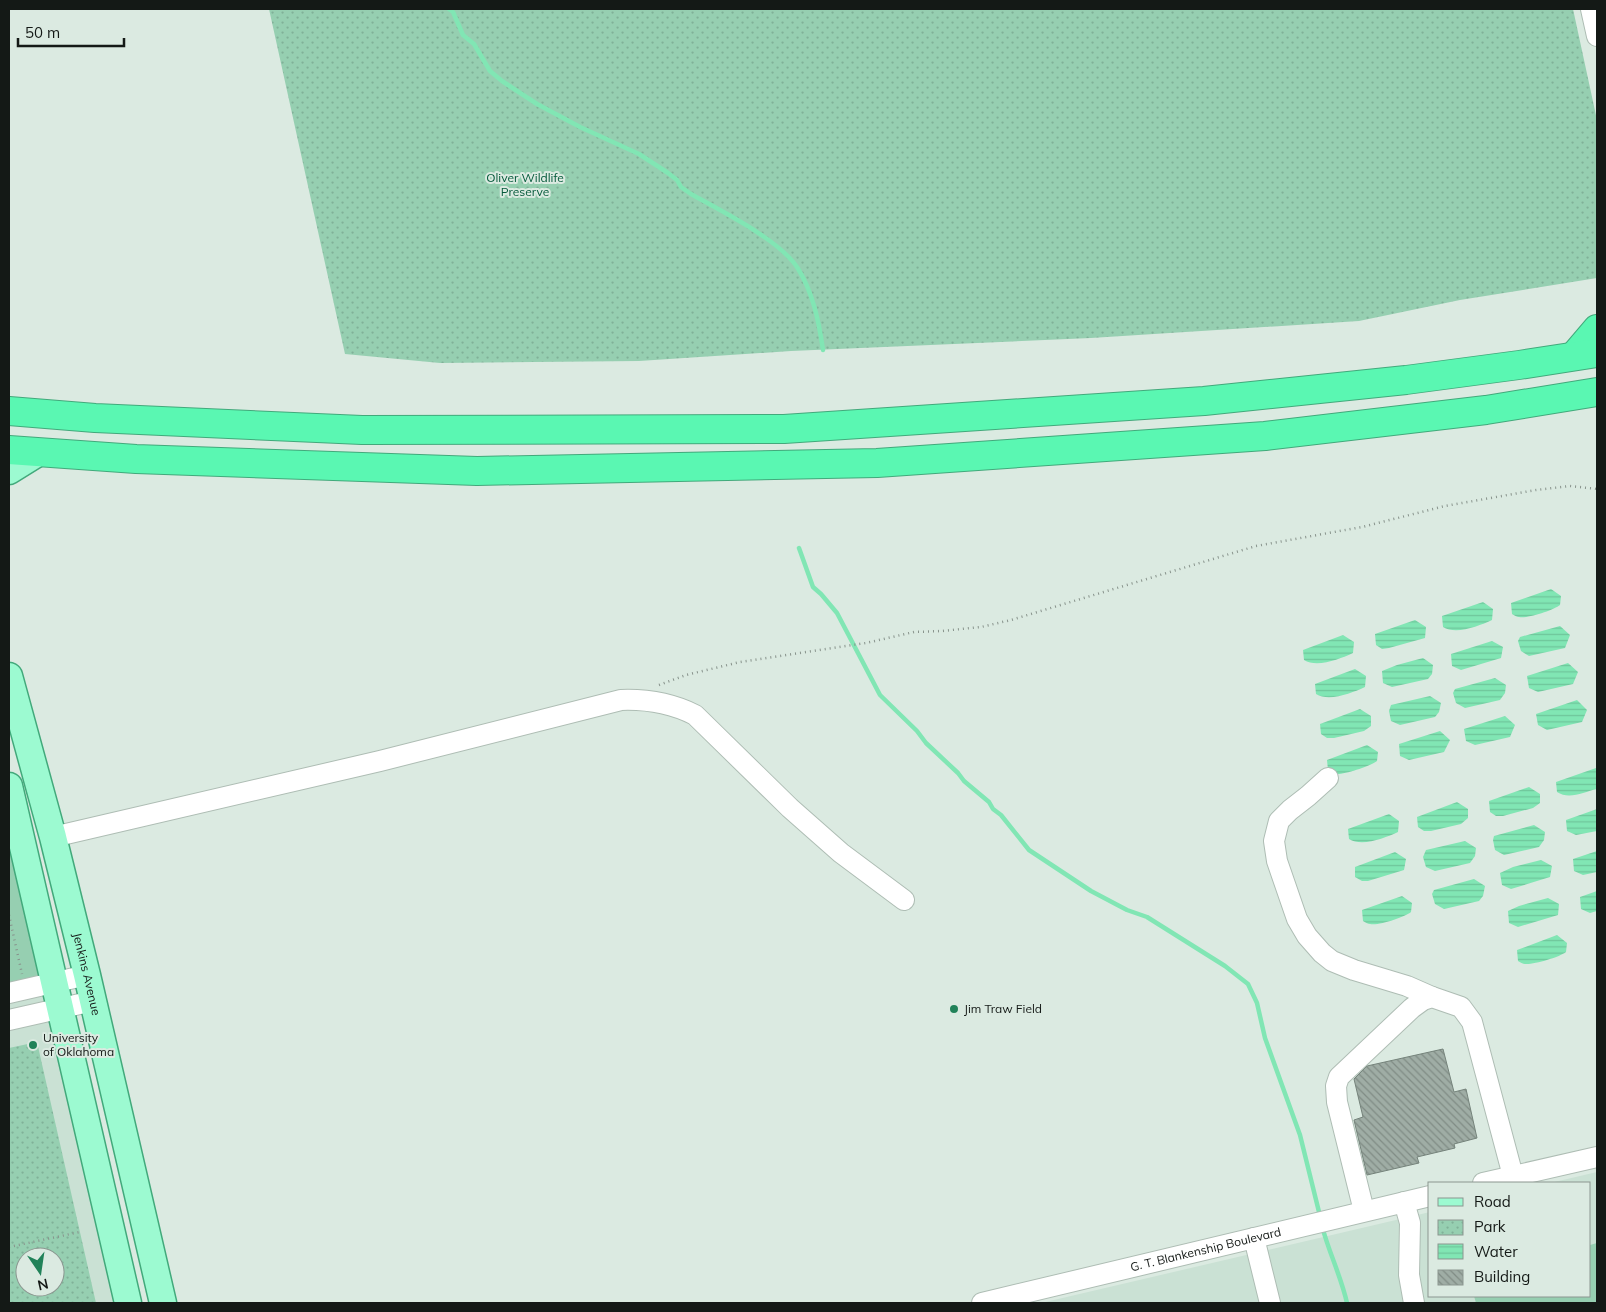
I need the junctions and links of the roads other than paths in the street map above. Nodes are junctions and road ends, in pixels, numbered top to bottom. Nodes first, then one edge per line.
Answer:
1 (1591, 9) edge
2 (1597, 36) edge
3 (1597, 330) edge
4 (1586, 354) edge
5 (1597, 392) edge
6 (9, 411) edge
7 (9, 450) edge
8 (38, 453) junction
9 (9, 471) edge
10 (9, 676) edge
11 (1328, 778) dead end
12 (9, 786) edge
13 (53, 837) junction
14 (904, 900) dead end
15 (87, 975) junction
16 (55, 982) junction
17 (17, 991) edge
18 (1432, 997) junction
19 (93, 1001) junction
20 (60, 1008) junction
21 (9, 1020) edge
22 (1597, 1157) edge
23 (1513, 1176) junction
24 (1487, 1182) edge
25 (1428, 1196) edge
26 (1404, 1202) junction
27 (1364, 1211) junction
28 (1254, 1238) junction
29 (128, 1303) edge
30 (163, 1303) edge
31 (982, 1303) edge
32 (1270, 1303) edge
33 (1414, 1303) edge

1 - 2 street
3 - 4 highway
4 - 6 highway
5 - 8 highway
7 - 8 highway
8 - 9 main road
10 - 13 main road, Jenkins Avenue
11 - 18 street
12 - 16 main road
13 - 14 street
13 - 15 main road, Jenkins Avenue
15 - 16 street
15 - 19 main road, Jenkins Avenue
16 - 17 street
16 - 20 main road
18 - 23 street
18 - 27 street
19 - 20 street
19 - 30 main road, Jenkins Avenue
20 - 21 street
20 - 29 main road
22 - 23 street
23 - 24 street
25 - 26 street, G. T. Blankenship Boulevard
26 - 27 street, G. T. Blankenship Boulevard
26 - 33 street
27 - 28 street, G. T. Blankenship Boulevard
28 - 31 street, G. T. Blankenship Boulevard
28 - 32 street

